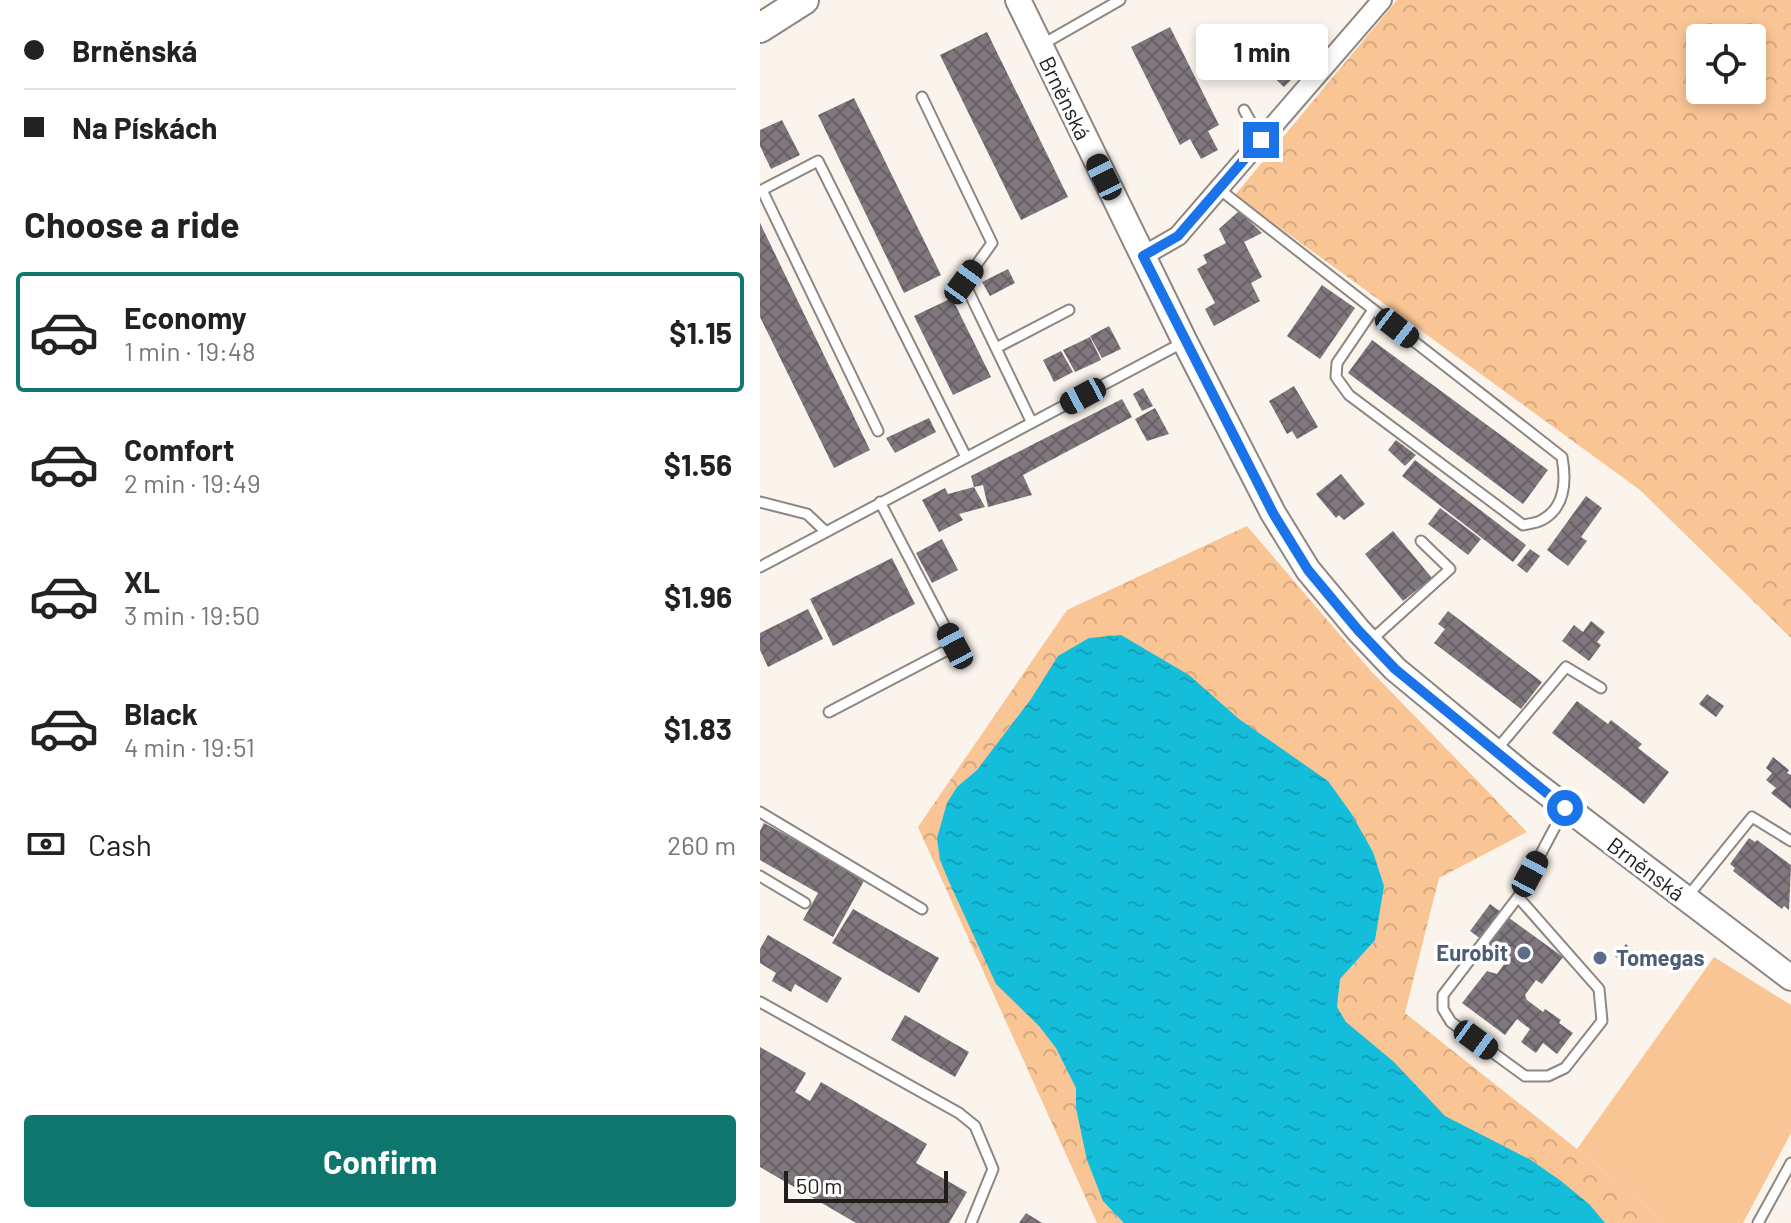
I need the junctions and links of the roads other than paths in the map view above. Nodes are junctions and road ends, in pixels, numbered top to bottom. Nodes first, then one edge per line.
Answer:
1 (804, 0) edge
2 (1018, 0) edge
3 (1120, 0) edge
4 (1382, 0) edge
5 (760, 28) edge
6 (1040, 46) junction
7 (922, 97) dead end
8 (1244, 110) dead end
9 (1261, 140) junction
10 (1219, 189) junction
11 (1143, 256) junction
12 (1069, 310) dead end
13 (1373, 310) junction
14 (1185, 342) junction
15 (996, 348) junction
16 (1032, 423) junction
17 (878, 431) dead end
18 (966, 457) junction
19 (760, 502) edge
20 (880, 502) junction
21 (826, 532) junction
22 (1421, 541) dead end
23 (760, 567) edge
24 (1369, 642) junction
25 (1601, 688) dead end
26 (829, 712) dead end
27 (1495, 752) junction
28 (1565, 808) junction
29 (760, 812) edge
30 (1791, 841) edge
31 (760, 876) edge
32 (1518, 897) junction
33 (1686, 899) junction
34 (805, 903) dead end
35 (922, 909) dead end
36 (1791, 978) edge
37 (760, 1002) edge
38 (1791, 1163) edge
39 (971, 1223) edge
40 (1758, 1223) edge

1 - 5 main road
2 - 6 main road, Brněnská
3 - 6 lane
4 - 9 street
6 - 11 main road, Brněnská
7 - 15 lane
8 - 9 lane
9 - 10 street
10 - 11 street
10 - 13 lane
11 - 14 main road, Brněnská
12 - 15 lane
13 - 13 lane
14 - 16 lane
14 - 24 main road, Brněnská
15 - 16 lane
16 - 18 lane
17 - 18 lane
18 - 20 lane
19 - 21 lane
20 - 21 lane
20 - 26 lane
21 - 23 lane
22 - 24 lane
24 - 27 main road, Brněnská
25 - 27 lane
27 - 28 main road, Brněnská
28 - 32 lane
28 - 33 main road, Brněnská
29 - 35 lane
30 - 33 lane
31 - 34 lane
32 - 32 lane
33 - 36 main road, Brněnská
37 - 39 lane
38 - 40 lane

